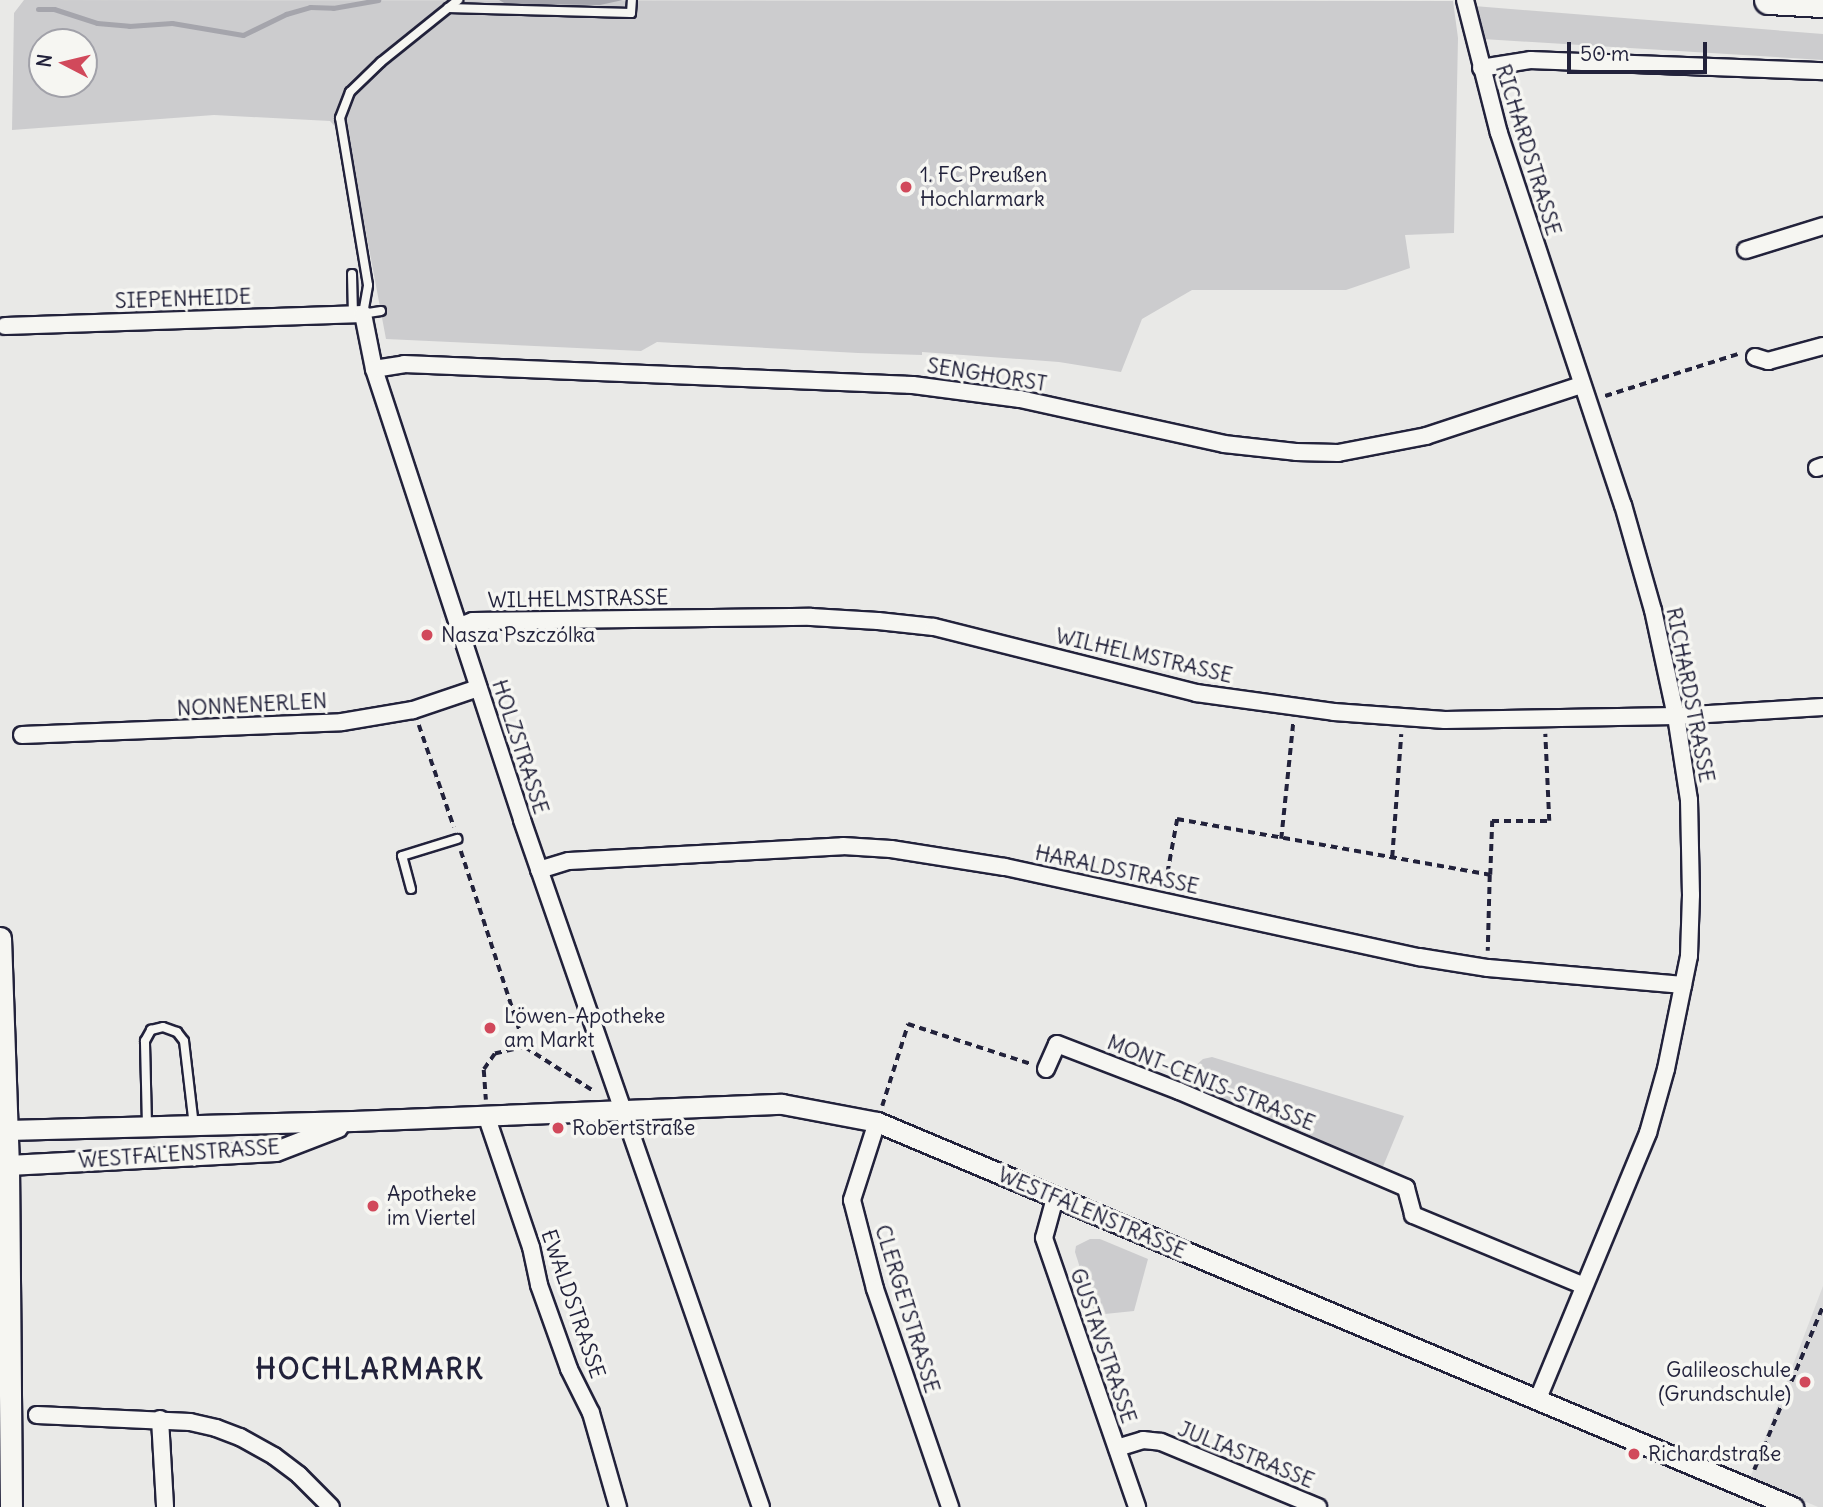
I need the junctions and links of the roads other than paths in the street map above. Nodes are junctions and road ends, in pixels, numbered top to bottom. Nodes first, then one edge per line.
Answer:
1 (458, 0) edge
2 (632, 0) edge
3 (1465, 0) edge
4 (1769, 0) edge
5 (1823, 3) edge
6 (448, 8) junction
7 (1481, 68) junction
8 (1823, 71) edge
9 (1823, 226) edge
10 (1746, 250) dead end
11 (352, 274) dead end
12 (381, 311) dead end
13 (358, 314) junction
14 (5, 326) dead end
15 (1823, 346) edge
16 (1755, 357) road end
17 (374, 369) junction
18 (1581, 385) junction
19 (458, 627) junction
20 (478, 688) junction
21 (1823, 707) edge
22 (1676, 716) junction
23 (22, 735) dead end
24 (457, 839) road end
25 (539, 870) junction
26 (411, 889) dead end
27 (0, 938) edge
28 (1683, 985) junction
29 (1046, 1069) road end
30 (623, 1110) junction
31 (486, 1115) junction
32 (353, 1121) junction
33 (877, 1122) junction
34 (194, 1126) junction
35 (147, 1127) junction
36 (4, 1130) edge
37 (4, 1165) edge
38 (1055, 1198) junction
39 (1584, 1286) junction
40 (1538, 1399) junction
41 (37, 1415) dead end
42 (160, 1419) junction
43 (1117, 1448) junction
44 (10, 1507) edge
45 (165, 1507) edge
46 (331, 1507) edge
47 (618, 1507) edge
48 (761, 1507) edge
49 (950, 1507) edge
50 (1138, 1507) edge
51 (1318, 1507) edge
52 (1793, 1507) edge

1 - 6 lane
2 - 6 lane
3 - 7 street, RICHARDSTRASSE
4 - 5 highway
6 - 13 lane
7 - 8 street
7 - 18 street, RICHARDSTRASSE
9 - 10 street
11 - 13 lane
12 - 13 lane
13 - 14 street, SIEPENHEIDE
13 - 17 street, HOLZSTRASSE
15 - 16 street
17 - 18 street, SENGHORST
17 - 19 street, HOLZSTRASSE
18 - 22 street, RICHARDSTRASSE
19 - 20 street, HOLZSTRASSE
19 - 22 street, WILHELMSTRASSE
20 - 23 street, NONNENERLEN
20 - 25 street, HOLZSTRASSE
21 - 22 street, WILHELMSTRASSE
22 - 28 street, RICHARDSTRASSE
24 - 26 lane
25 - 28 street, HARALDSTRASSE
25 - 30 street, HOLZSTRASSE
27 - 36 main road
28 - 39 street, RICHARDSTRASSE
29 - 39 street, MONT-CENIS-STRASSE
30 - 31 street, WESTFALENSTRASSE
30 - 33 street, WESTFALENSTRASSE
30 - 48 street
31 - 32 street, WESTFALENSTRASSE
31 - 47 street, EWALDSTRASSE
32 - 34 street, WESTFALENSTRASSE
32 - 37 street, WESTFALENSTRASSE
33 - 38 street, WESTFALENSTRASSE
33 - 49 street, CLERGETSTRASSE
34 - 35 street, WESTFALENSTRASSE
34 - 35 lane
35 - 36 street, WESTFALENSTRASSE
36 - 37 main road
37 - 44 main road
38 - 40 street, WESTFALENSTRASSE
38 - 43 street, GUSTAVSTRASSE
39 - 40 street, RICHARDSTRASSE
40 - 52 street, WESTFALENSTRASSE
41 - 42 street
42 - 45 street
42 - 46 street
43 - 50 street, GUSTAVSTRASSE
43 - 51 street, JULIASTRASSE

